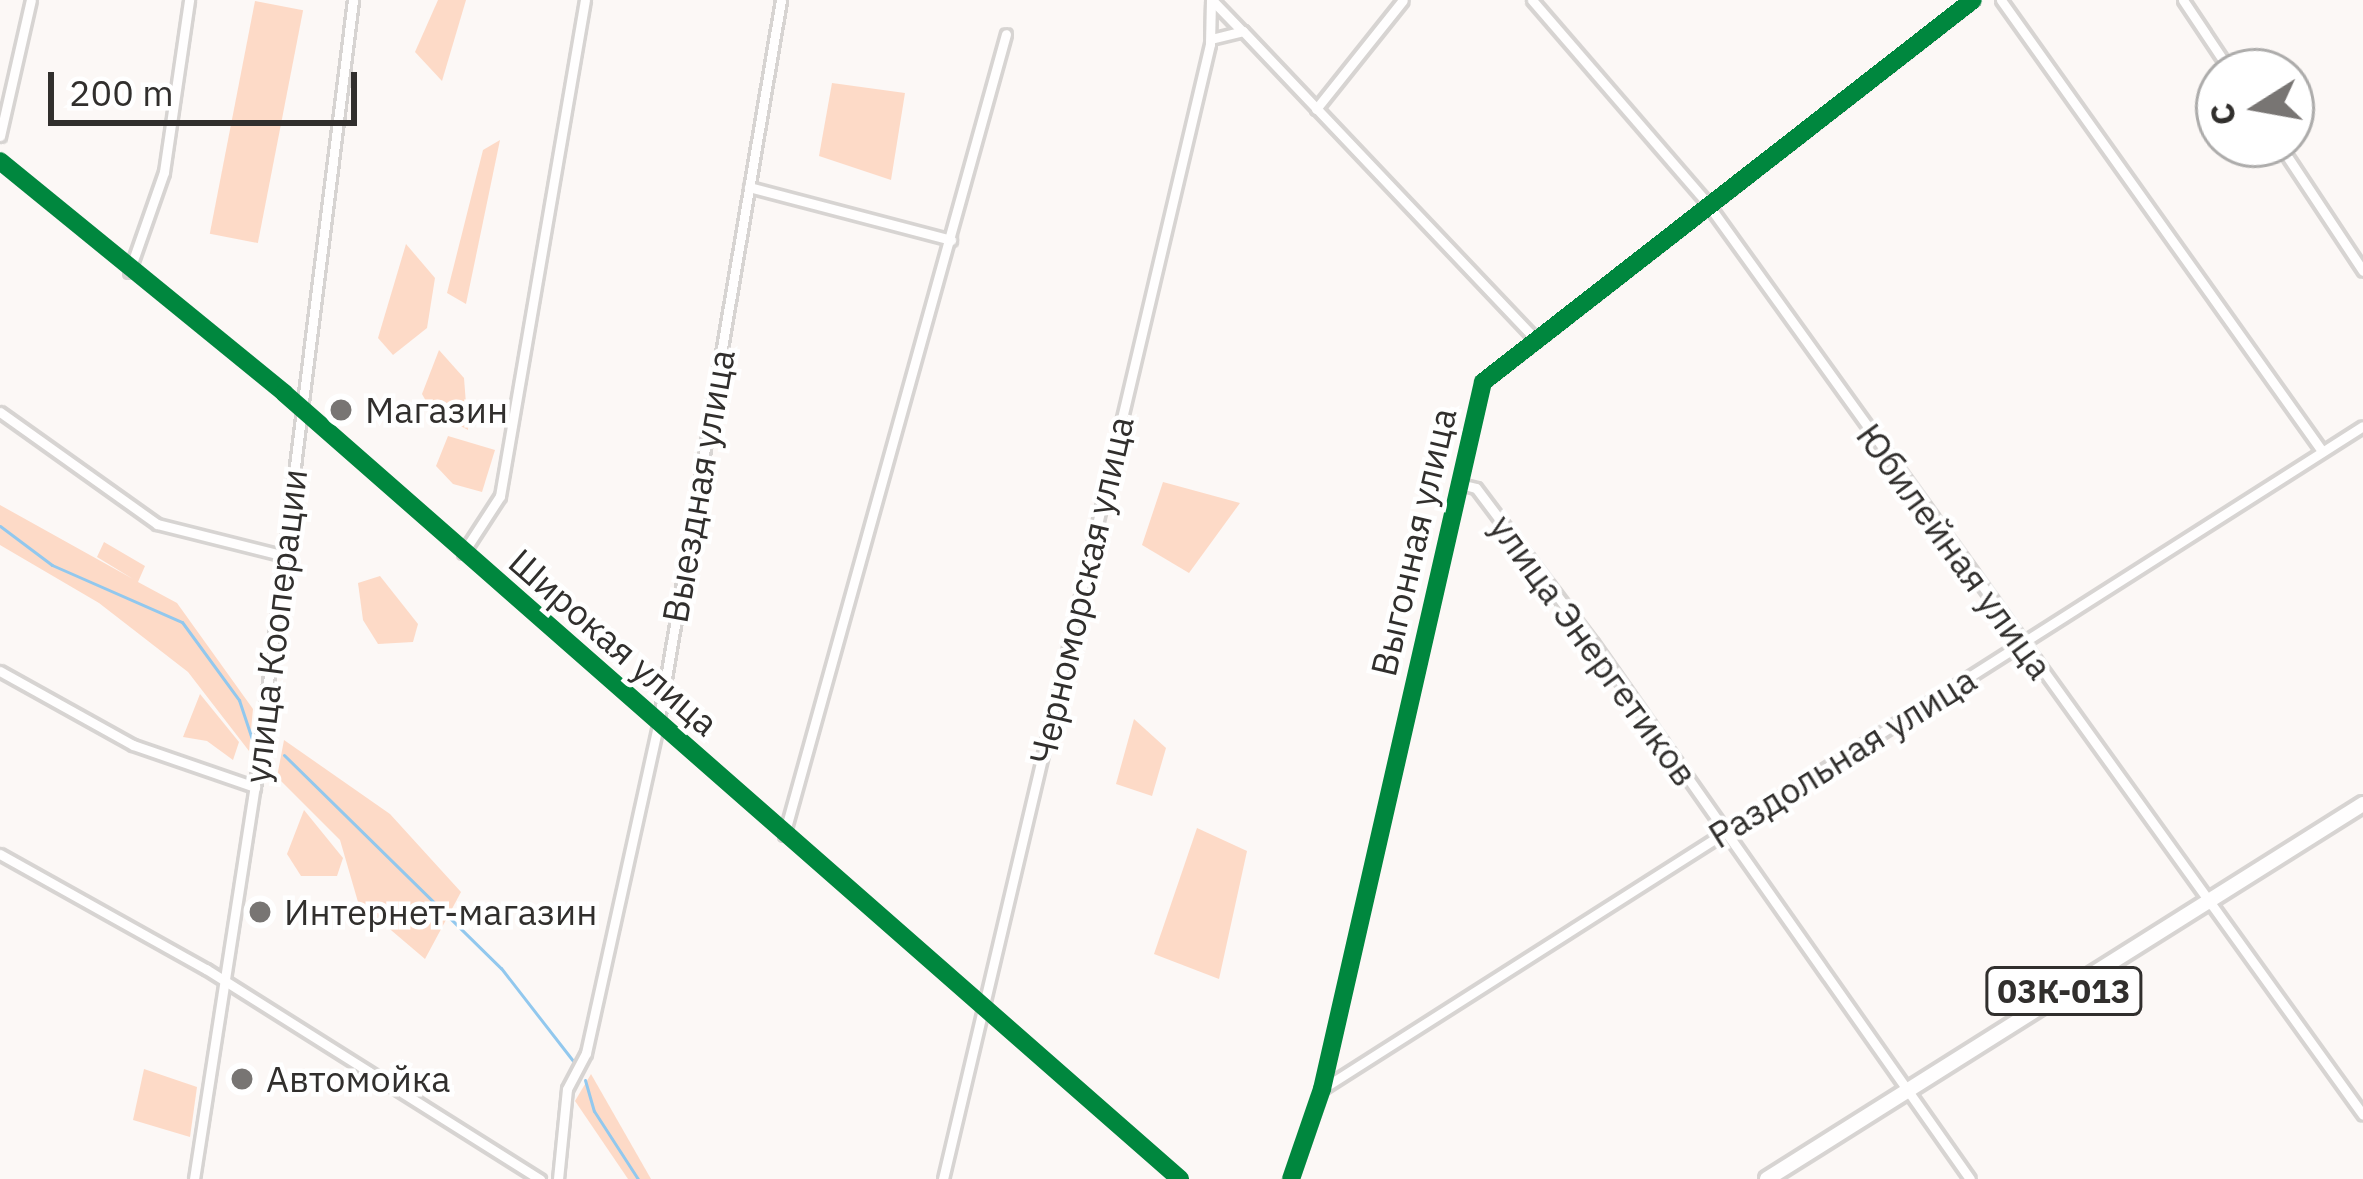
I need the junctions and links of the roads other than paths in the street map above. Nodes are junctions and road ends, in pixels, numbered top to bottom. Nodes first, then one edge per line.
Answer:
1 (31, 0) edge
2 (189, 0) edge
3 (353, 0) edge
4 (586, 0) edge
5 (781, 0) edge
6 (1212, 0) edge
7 (1403, 0) edge
8 (1532, 0) edge
9 (1972, 0) edge
10 (2001, 0) edge
11 (2183, 0) edge
12 (1243, 31) junction
13 (1006, 34) dead end
14 (1211, 40) junction
15 (2215, 48) edge
16 (1316, 109) junction
17 (0, 136) edge
18 (0, 161) edge
19 (2295, 168) edge
20 (749, 187) junction
21 (1707, 202) junction
22 (951, 240) junction
23 (2363, 271) edge
24 (129, 272) junction
25 (1532, 336) junction
26 (303, 410) junction
27 (0, 412) edge
28 (2363, 426) edge
29 (2322, 451) junction
30 (1460, 484) junction
31 (463, 553) junction
32 (284, 556) junction
33 (2022, 647) junction
34 (0, 671) edge
35 (658, 725) junction
36 (255, 787) junction
37 (2363, 804) edge
38 (1723, 830) junction
39 (784, 836) junction
40 (0, 854) edge
41 (2210, 897) junction
42 (224, 984) junction
43 (982, 1006) junction
44 (1322, 1089) junction
45 (1907, 1089) junction
46 (2363, 1115) edge
47 (194, 1179) edge
48 (540, 1179) edge
49 (557, 1179) edge
50 (943, 1179) edge
51 (1180, 1179) edge
52 (1291, 1179) edge
53 (1767, 1179) edge
54 (1970, 1179) edge

1 - 17 street
2 - 24 street
3 - 26 street, улица Кооперации
4 - 31 street
5 - 20 street, Выездная улица
6 - 12 street
6 - 14 street, Черноморская улица
7 - 16 street
8 - 21 street, Юбилейная улица
9 - 21 street, Выгонная улица
10 - 29 street
11 - 15 street
12 - 14 street
12 - 16 street
13 - 22 street
14 - 43 street, Черноморская улица
16 - 25 street
18 - 24 street, Широкая улица
19 - 23 street
20 - 22 street
20 - 35 street, Выездная улица
21 - 25 street, Выгонная улица
21 - 33 street, Юбилейная улица
22 - 39 street
24 - 26 street, Широкая улица
25 - 30 street, Выгонная улица
26 - 31 street, Широкая улица
26 - 32 street, улица Кооперации
27 - 32 street
28 - 29 street, Раздольная улица
29 - 33 street, Раздольная улица
30 - 38 street, улица Энергетиков
30 - 44 street, Выгонная улица
31 - 35 street, Широкая улица
32 - 36 street, улица Кооперации
33 - 38 street, Раздольная улица
33 - 41 street, Юбилейная улица
34 - 36 street
35 - 39 street, Широкая улица
35 - 49 street, Выездная улица
36 - 42 street, улица Кооперации
37 - 41 main road, 03К-013
38 - 44 street, Раздольная улица
38 - 45 street, улица Энергетиков
39 - 43 street, Широкая улица
40 - 42 street
41 - 45 main road, 03К-013
41 - 46 street, Юбилейная улица
42 - 47 street, улица Кооперации
42 - 48 street
43 - 50 street, Черноморская улица
43 - 51 street, Широкая улица
44 - 52 street, Выгонная улица
45 - 53 main road, 03К-013
45 - 54 street, улица Энергетиков

